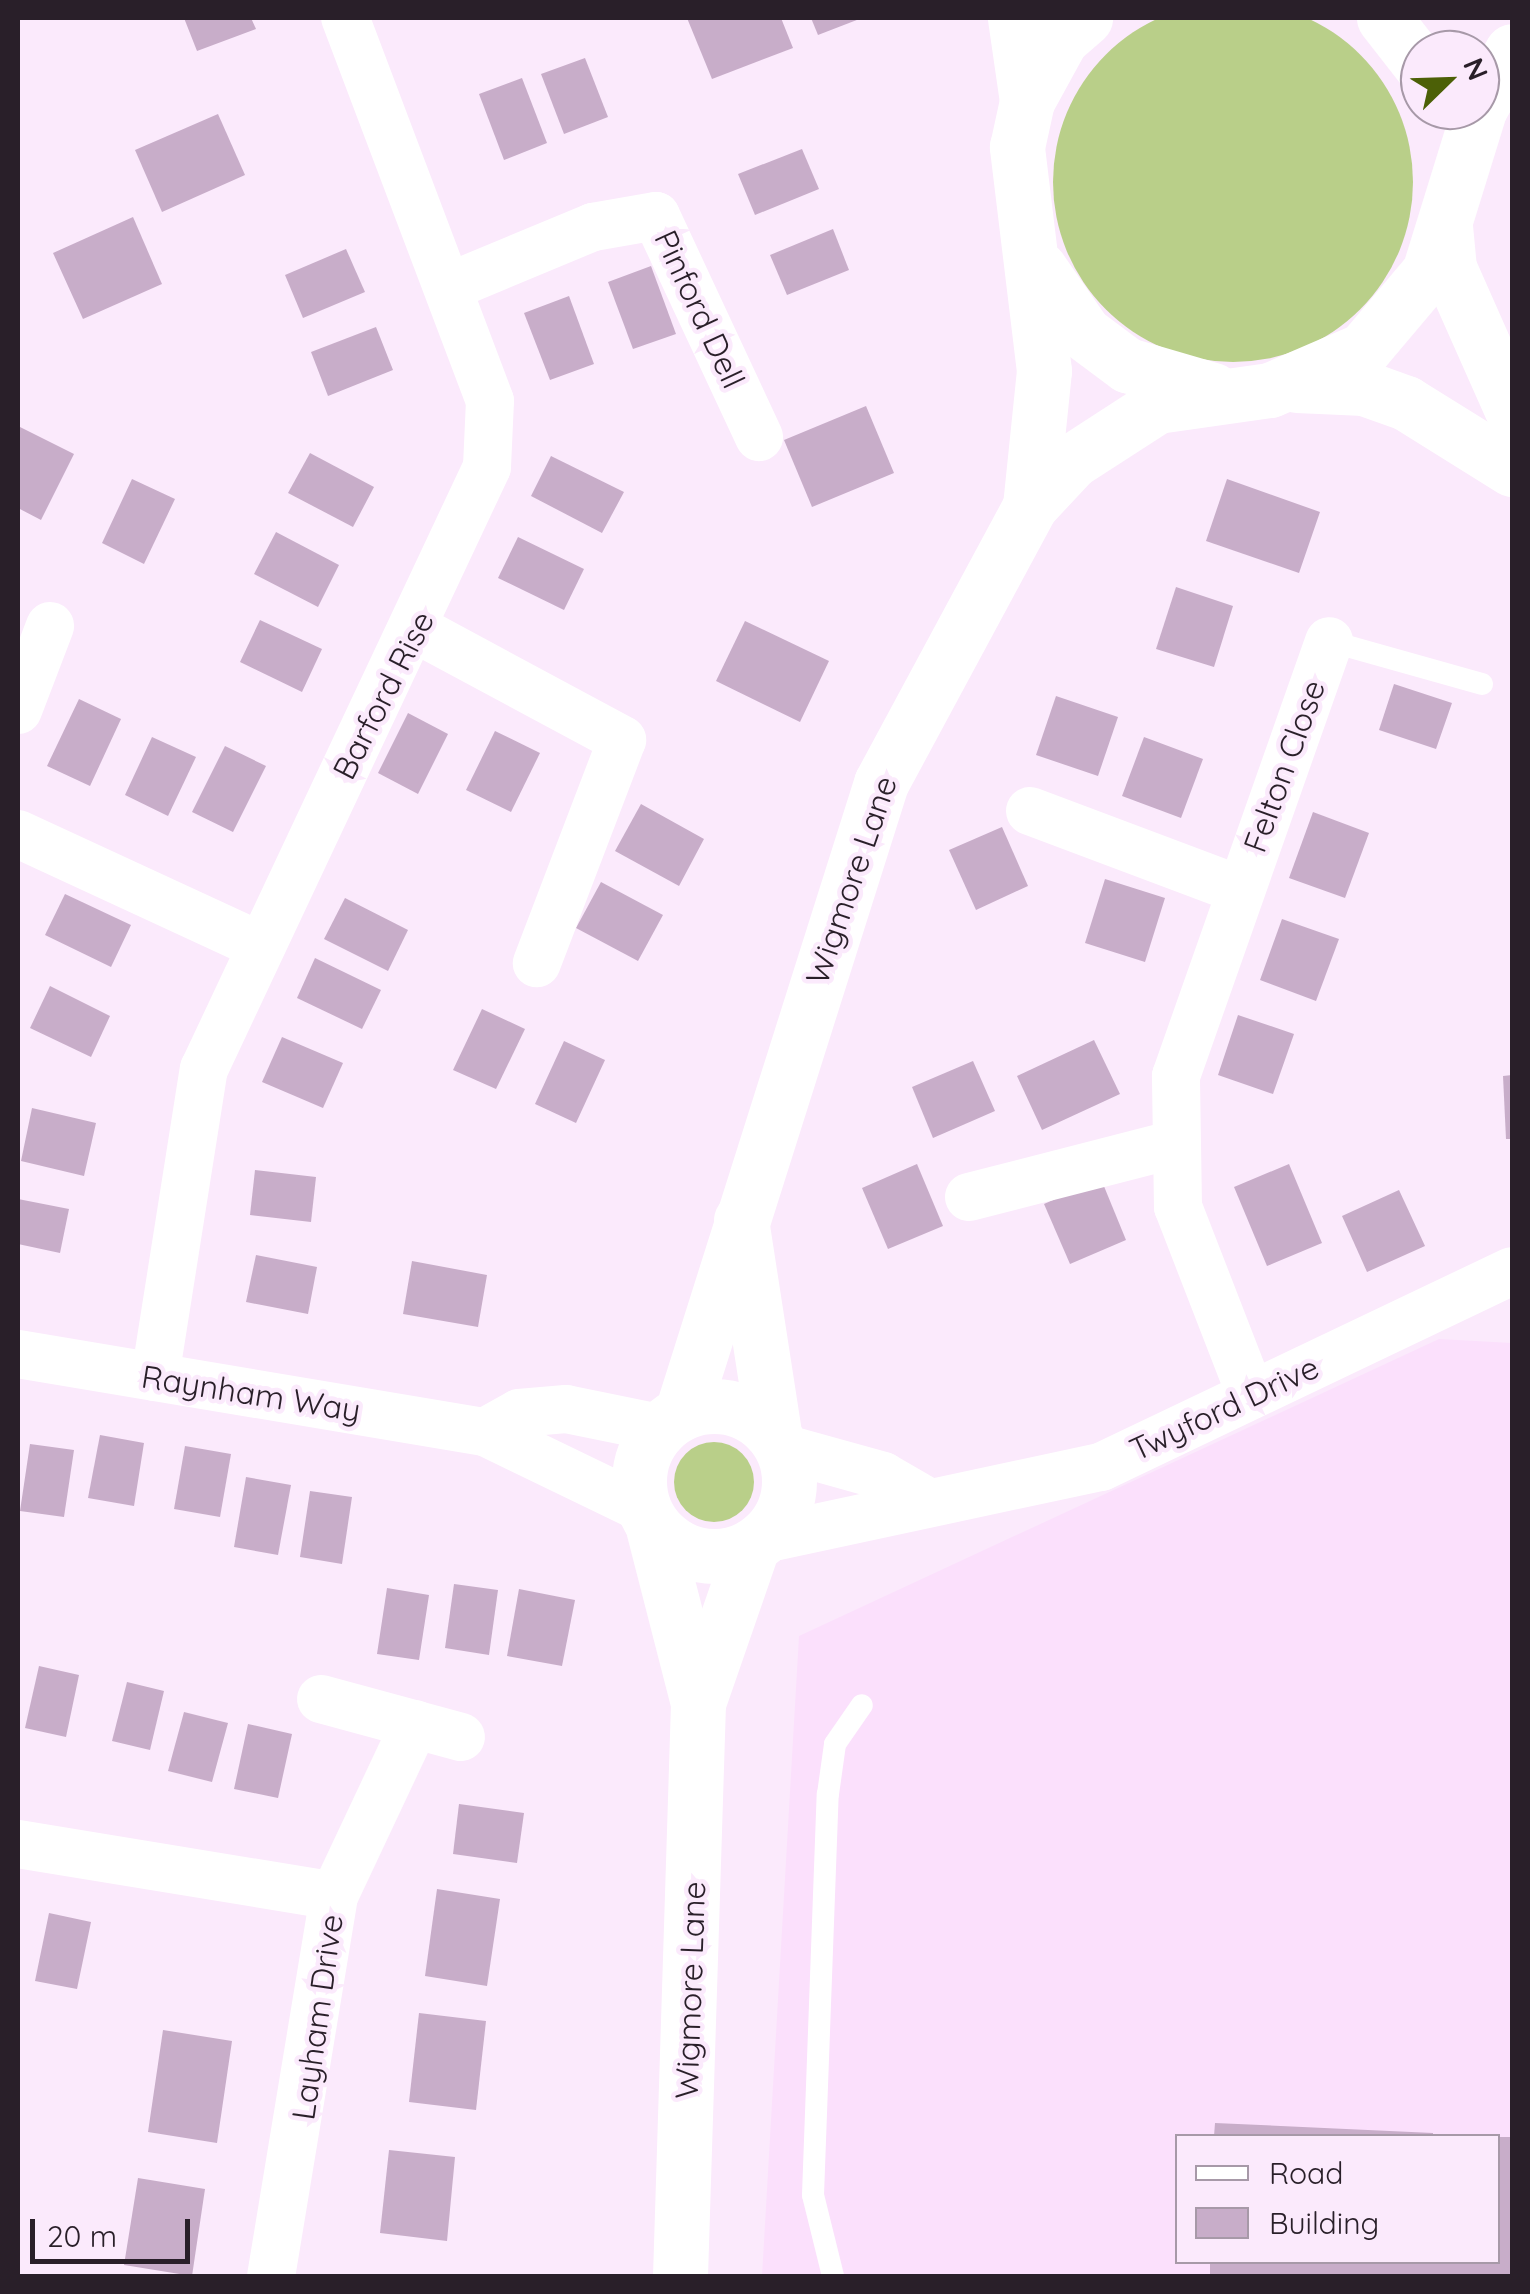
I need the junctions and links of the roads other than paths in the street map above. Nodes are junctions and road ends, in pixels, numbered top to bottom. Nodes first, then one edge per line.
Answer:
1 (345, 18) edge
2 (1016, 18) edge
3 (1085, 18) edge
4 (1384, 18) edge
5 (1400, 38) edge
6 (1028, 100) junction
7 (1442, 130) edge
8 (1473, 130) edge
9 (1449, 205) junction
10 (1026, 242) junction
11 (452, 286) junction
12 (1250, 391) junction
13 (1512, 410) edge
14 (758, 437) dead end
15 (1512, 469) edge
16 (1030, 506) junction
17 (50, 626) dead end
18 (418, 630) junction
19 (1329, 641) joint
20 (1482, 684) dead end
21 (18, 710) edge
22 (1030, 810) dead end
23 (18, 834) edge
24 (1240, 890) junction
25 (256, 944) junction
26 (537, 963) dead end
27 (1172, 1145) junction
28 (969, 1197) dead end
29 (740, 1218) junction
30 (1512, 1271) edge
31 (18, 1354) edge
32 (155, 1377) junction
33 (1251, 1396) junction
34 (671, 1420) junction
35 (485, 1432) junction
36 (778, 1440) junction
37 (921, 1498) junction
38 (648, 1516) junction
39 (758, 1543) junction
40 (321, 1698) dead end
41 (698, 1703) junction
42 (862, 1706) dead end
43 (414, 1724) junction
44 (461, 1738) dead end
45 (18, 1844) edge
46 (334, 1896) junction
47 (271, 2276) edge
48 (680, 2276) edge
49 (833, 2276) edge

1 - 11 street, Barford Rise
2 - 6 street
3 - 6 street, Wigmore Lane
4 - 5 street
6 - 10 street, Wigmore Lane
7 - 9 street, Wigmore Lane
8 - 9 street, Wigmore Lane
9 - 12 street, Wigmore Lane
9 - 13 street
10 - 12 street, Wigmore Lane
10 - 16 street, Wigmore Lane
11 - 14 street, Pinford Dell
11 - 18 street, Barford Rise
12 - 15 street
12 - 16 street, Wigmore Lane
16 - 29 street, Wigmore Lane
17 - 21 street
18 - 25 street, Barford Rise
18 - 26 street
19 - 20 lane
19 - 24 street, Felton Close
22 - 24 street, Felton Close
23 - 25 street
24 - 27 street, Felton Close
25 - 32 street, Barford Rise
27 - 28 street
27 - 33 street, Felton Close
29 - 34 street, Wigmore Lane
29 - 36 street, Wigmore Lane
30 - 33 street, Twyford Drive
31 - 32 street, Raynham Way
32 - 35 street, Raynham Way
33 - 37 street, Twyford Drive
34 - 35 street
34 - 36 street
34 - 38 street, Wigmore Lane
35 - 38 street, Raynham Way
36 - 37 street
36 - 39 street, Wigmore Lane
37 - 39 street, Twyford Drive
38 - 39 street
38 - 41 street, Wigmore Lane
39 - 41 street, Wigmore Lane
40 - 43 street
41 - 48 street, Wigmore Lane
42 - 49 lane
43 - 44 street
43 - 46 street
45 - 46 street, Layham Drive
46 - 47 street, Layham Drive

